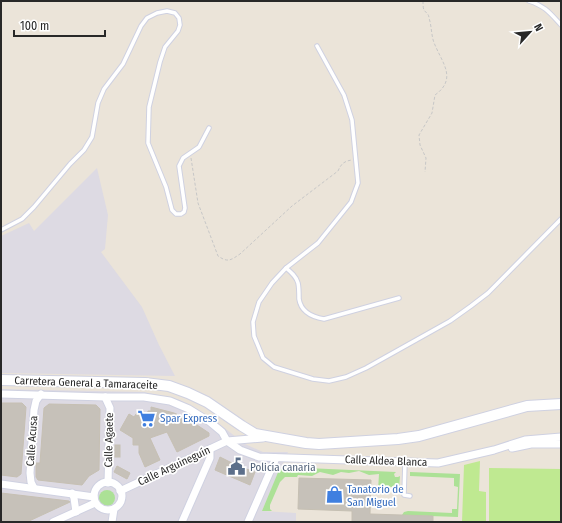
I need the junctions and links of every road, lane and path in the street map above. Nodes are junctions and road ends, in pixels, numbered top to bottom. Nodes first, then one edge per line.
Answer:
1 (423, 1) edge
2 (529, 1) edge
3 (561, 26) edge
4 (317, 46) dead end
5 (209, 128) dead end
6 (188, 155) junction
7 (356, 160) junction
8 (426, 172) dead end
9 (561, 219) edge
10 (1, 230) edge
11 (286, 268) junction
12 (399, 298) dead end
13 (1, 380) edge
14 (1, 394) edge
15 (41, 394) junction
16 (106, 397) junction
17 (561, 404) edge
18 (270, 436) junction
19 (561, 437) edge
20 (228, 441) junction
21 (561, 444) edge
22 (210, 449) junction
23 (494, 450) junction
24 (276, 458) junction
25 (405, 462) junction
26 (108, 483) junction
27 (1, 484) edge
28 (34, 488) junction
29 (120, 491) junction
30 (72, 493) junction
31 (410, 496) dead end
32 (95, 500) junction
33 (114, 509) junction
34 (76, 512) junction
35 (53, 522) edge
36 (112, 522) edge
37 (182, 522) edge
38 (248, 522) edge

1 - 8 path
2 - 3 lane
4 - 7 lane
5 - 6 lane
6 - 7 path
6 - 10 lane
7 - 11 lane
9 - 11 lane
11 - 12 lane
13 - 18 main road, Carretera General a Tamaraceite
14 - 15 street, Calle Aldea Blanca
15 - 16 street, Calle Aldea Blanca
15 - 28 street, Calle Acusa
16 - 20 street, Calle Aldea Blanca
16 - 26 street, Calle Agaete
17 - 18 main road, Carretera General a Tamaraceite
18 - 20 street, Calle Arguineguín
19 - 23 street, Calle Aldea Blanca
20 - 22 street, Calle Arguineguín
20 - 24 street, Calle Aldea Blanca
21 - 23 street, Calle Aldea Blanca
22 - 29 street, Calle Arguineguín
22 - 37 street
23 - 25 street, Calle Aldea Blanca
24 - 25 street, Calle Aldea Blanca
24 - 38 street
25 - 31 lane
26 - 29 street
26 - 32 street
27 - 28 street
28 - 30 street
29 - 33 street
30 - 32 street
30 - 34 street
32 - 33 street
32 - 34 street
33 - 36 street
34 - 35 street

